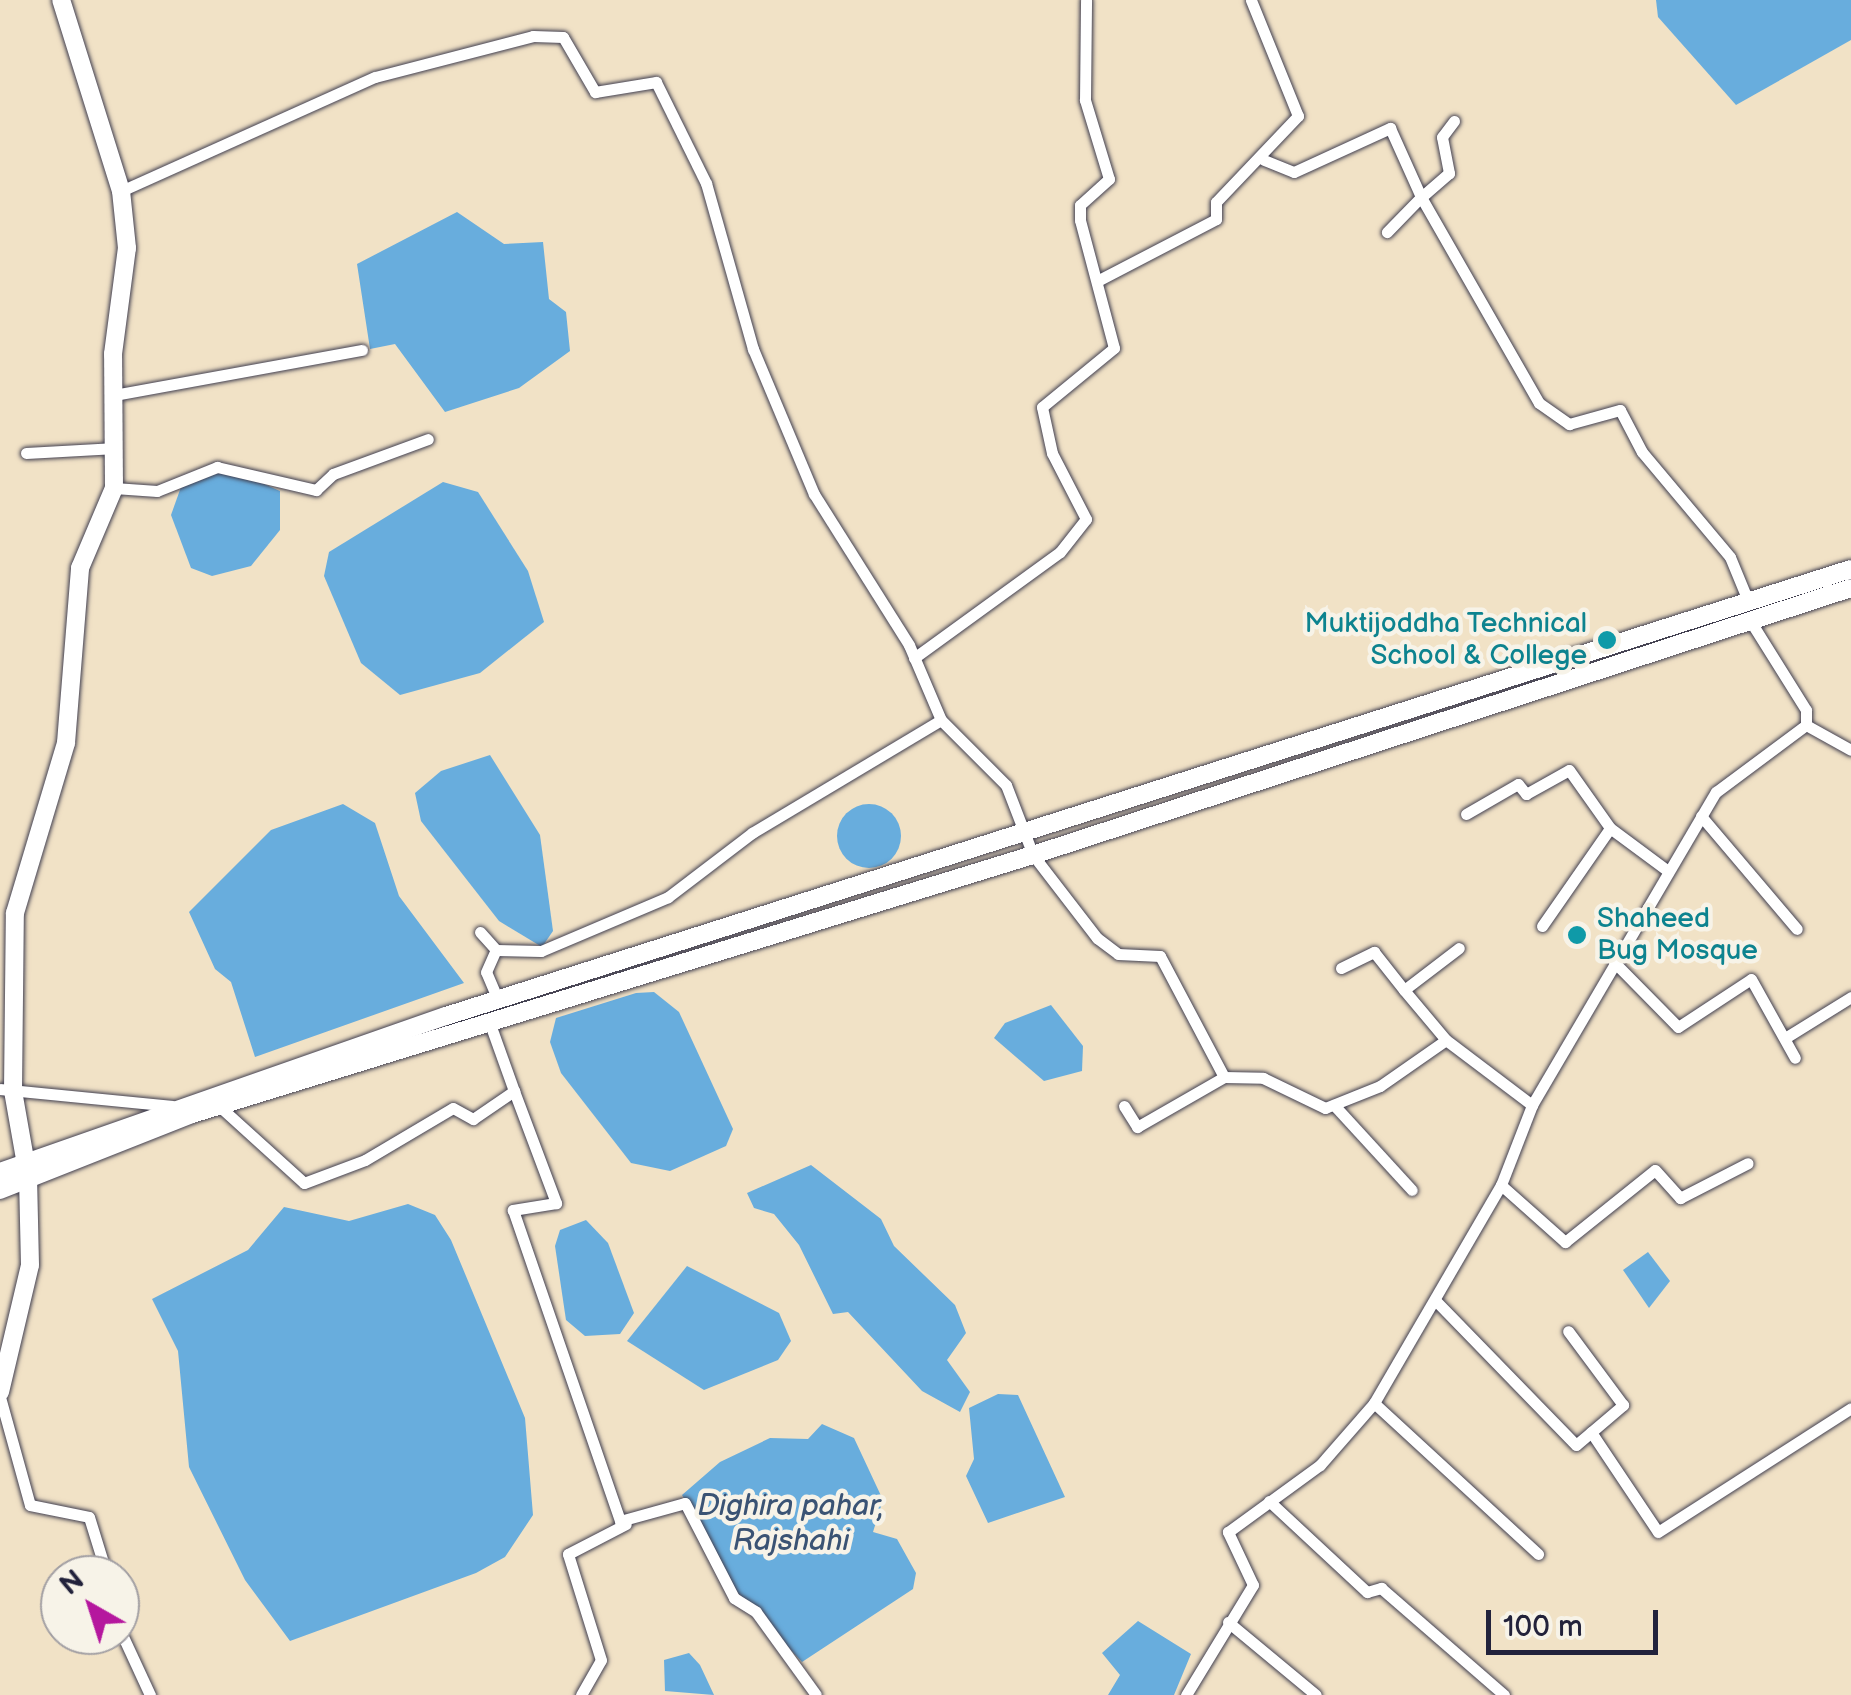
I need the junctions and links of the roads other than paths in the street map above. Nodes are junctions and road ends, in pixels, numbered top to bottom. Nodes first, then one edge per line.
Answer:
1 (61, 0) edge
2 (1086, 0) edge
3 (1251, 0) edge
4 (1454, 120) dead end
5 (1264, 160) junction
6 (121, 191) junction
7 (1422, 197) junction
8 (1388, 232) dead end
9 (1099, 280) junction
10 (362, 350) dead end
11 (114, 395) junction
12 (428, 439) dead end
13 (116, 448) junction
14 (26, 453) dead end
15 (114, 488) junction
16 (1851, 569) edge
17 (1851, 588) edge
18 (1750, 612) junction
19 (914, 658) junction
20 (941, 720) junction
21 (1806, 725) junction
22 (1851, 750) edge
23 (1466, 814) dead end
24 (1701, 816) junction
25 (1610, 828) junction
26 (1026, 837) junction
27 (1033, 855) junction
28 (1668, 870) junction
29 (1542, 926) dead end
30 (1798, 930) dead end
31 (480, 932) dead end
32 (1459, 948) dead end
33 (496, 950) junction
34 (1614, 962) junction
35 (1341, 968) dead end
36 (1404, 990) junction
37 (1851, 997) edge
38 (498, 1000) junction
39 (489, 1021) junction
40 (1785, 1038) junction
41 (1446, 1040) junction
42 (1796, 1058) dead end
43 (1224, 1076) junction
44 (6, 1090) edge
45 (514, 1091) junction
46 (214, 1100) junction
47 (1334, 1105) junction
48 (1532, 1105) junction
49 (172, 1106) junction
50 (1124, 1106) dead end
51 (1748, 1163) dead end
52 (27, 1168) junction
53 (0, 1172) edge
54 (1501, 1185) junction
55 (0, 1190) edge
56 (1412, 1190) dead end
57 (1435, 1300) junction
58 (1568, 1331) dead end
59 (0, 1395) edge
60 (1374, 1403) junction
61 (1851, 1408) edge
62 (1591, 1432) junction
63 (1269, 1501) junction
64 (626, 1524) junction
65 (1538, 1554) dead end
66 (100, 1555) edge
67 (1228, 1622) junction
68 (132, 1655) edge
69 (150, 1695) edge
70 (581, 1695) edge
71 (816, 1695) edge
72 (1186, 1695) edge
73 (1316, 1695) edge
74 (1504, 1695) edge

1 - 6 main road
2 - 9 street
3 - 5 street
4 - 7 street
5 - 7 street
5 - 9 street
6 - 11 main road
6 - 19 street
7 - 8 street
7 - 18 street
9 - 19 street
10 - 11 street
11 - 13 main road
12 - 15 street
13 - 14 street
13 - 15 main road
15 - 44 main road
16 - 18 main road
17 - 18 main road
18 - 21 street
18 - 26 main road
18 - 27 main road
19 - 20 street
20 - 26 street
20 - 33 street
21 - 22 street
21 - 24 street
23 - 25 street
24 - 28 street
24 - 30 street
25 - 28 street
25 - 29 street
26 - 27 street
26 - 38 main road
27 - 39 main road
27 - 43 street
28 - 34 street
31 - 33 street
32 - 36 street
33 - 38 street
34 - 40 street
34 - 48 street
35 - 36 street
36 - 41 street
37 - 40 street
38 - 46 main road
39 - 45 street
39 - 46 main road
40 - 42 street
41 - 47 street
41 - 48 street
43 - 47 street
43 - 50 street
44 - 49 street
44 - 52 main road
45 - 46 street
45 - 64 street
46 - 49 main road
46 - 52 main road
47 - 56 street
48 - 54 street
49 - 52 main road
51 - 54 street
52 - 53 main road
52 - 55 main road
52 - 59 main road
54 - 57 street
57 - 60 street
57 - 62 street
58 - 62 street
59 - 66 street
60 - 63 street
60 - 65 street
61 - 62 street
63 - 67 street
63 - 74 street
64 - 70 street
64 - 71 street
67 - 72 street
67 - 73 street
68 - 69 street

